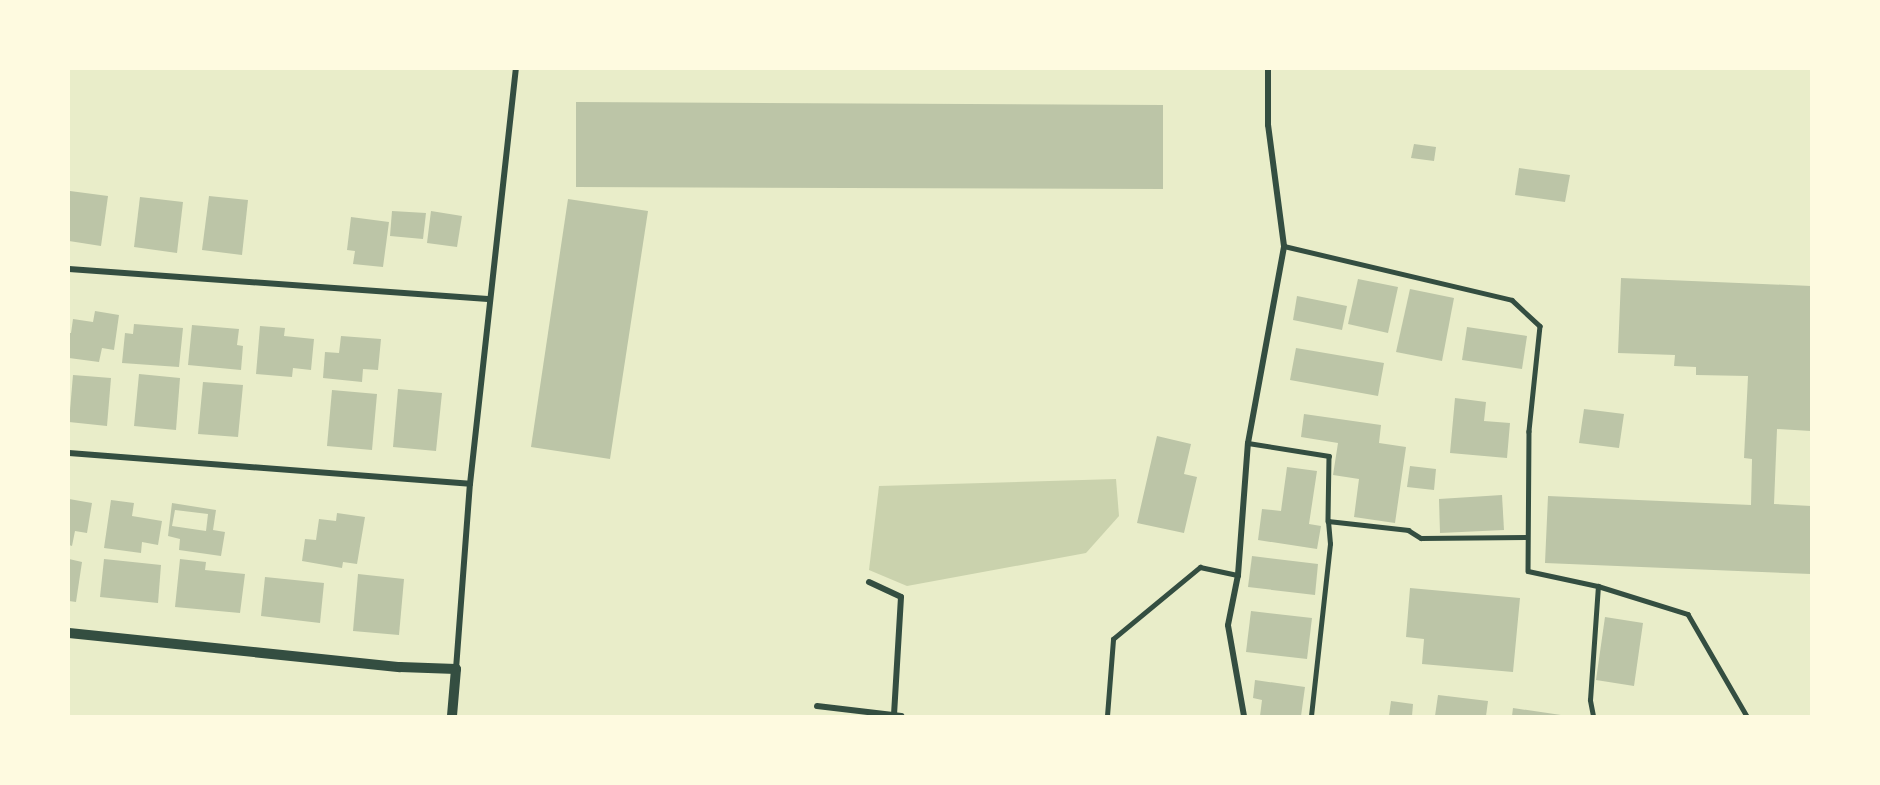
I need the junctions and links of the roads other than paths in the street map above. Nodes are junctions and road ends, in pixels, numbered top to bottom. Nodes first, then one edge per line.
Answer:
1 (516, 69) edge
2 (1268, 69) edge
3 (1284, 246) junction
4 (69, 269) edge
5 (488, 299) junction
6 (1248, 443) junction
7 (69, 453) edge
8 (470, 484) junction
9 (1328, 521) junction
10 (1527, 537) junction
11 (1238, 575) junction
12 (869, 582) dead end
13 (1598, 586) junction
14 (69, 633) edge
15 (456, 669) junction
16 (817, 706) dead end
17 (898, 715) edge
18 (452, 716) edge
19 (1107, 716) edge
20 (1244, 716) edge
21 (1311, 716) edge
22 (1593, 716) edge
23 (1748, 716) edge

1 - 5 street
2 - 3 street
3 - 6 street
3 - 10 lane
4 - 5 street
5 - 8 street
6 - 9 lane
6 - 11 street
7 - 8 street
8 - 15 street
9 - 10 lane
9 - 21 lane
10 - 13 lane
11 - 19 lane
11 - 20 street
12 - 17 street
13 - 22 lane
13 - 23 lane
14 - 15 street
15 - 18 street
16 - 17 street

